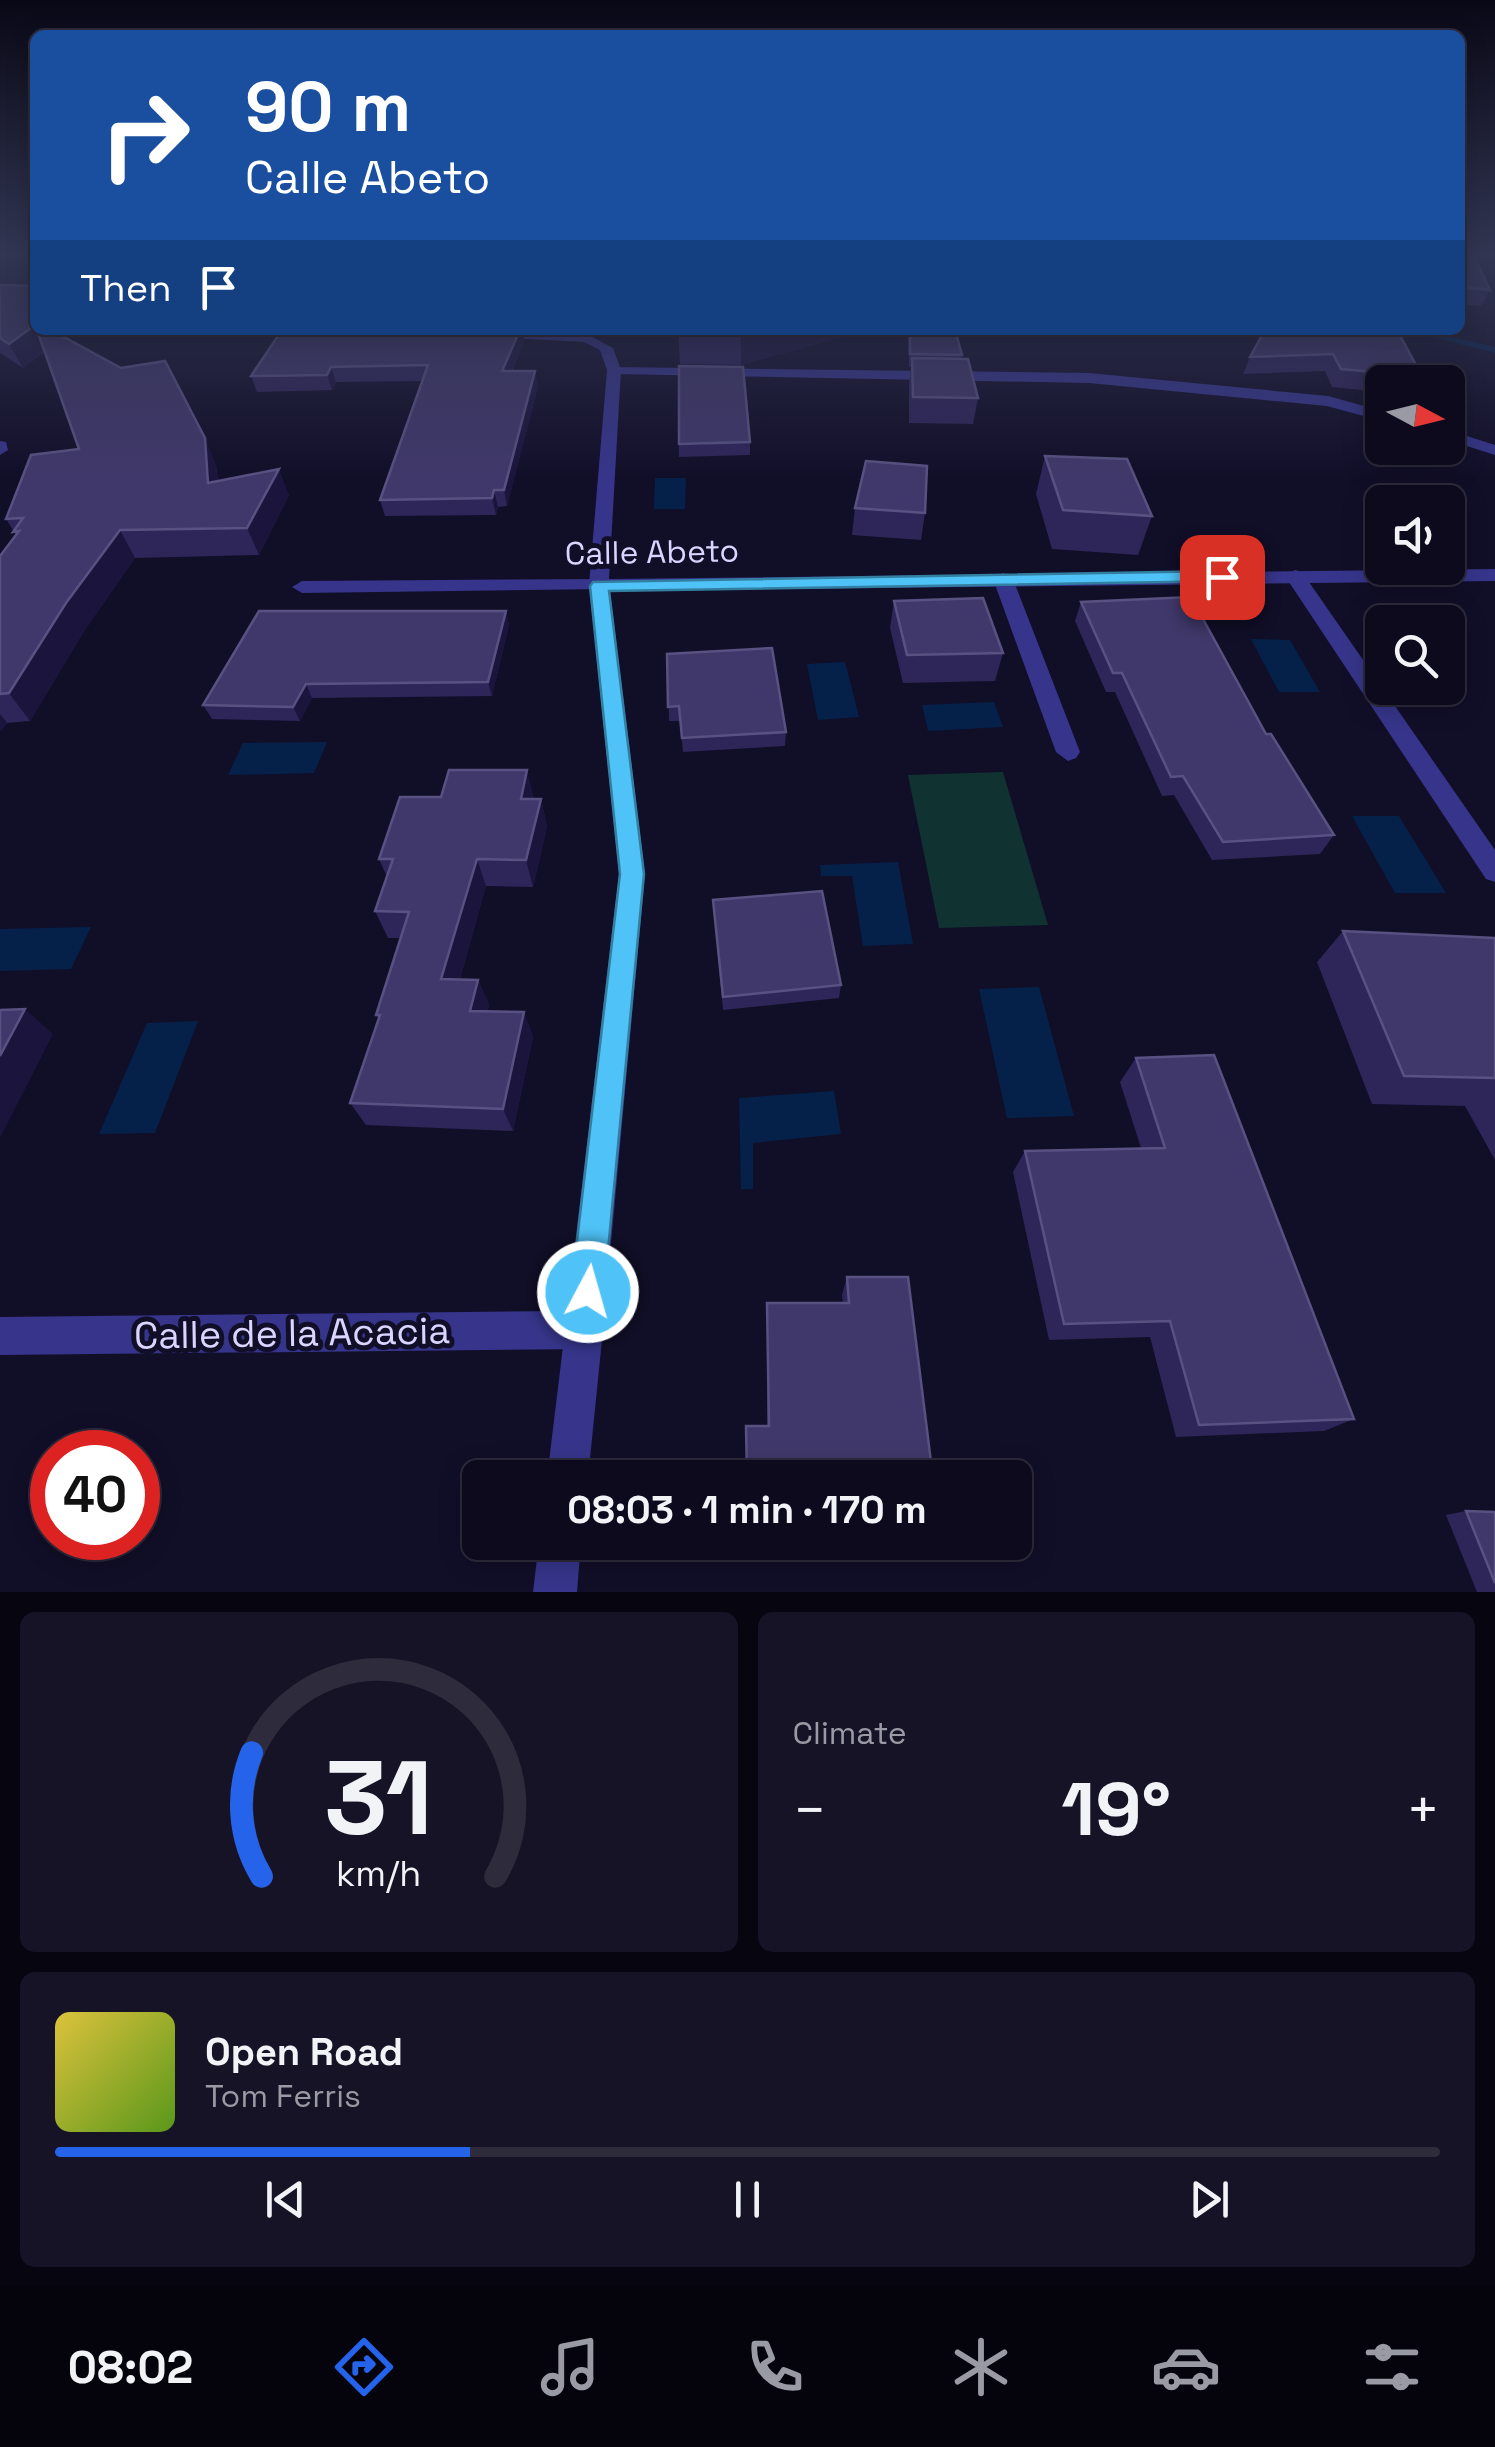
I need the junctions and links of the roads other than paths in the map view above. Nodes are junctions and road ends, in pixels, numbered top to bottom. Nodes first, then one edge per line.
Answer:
1 (517, 335) edge
2 (614, 370) junction
3 (1365, 411) edge
4 (1465, 440) edge
5 (1495, 450) edge
6 (1495, 575) edge
7 (1295, 576) junction
8 (1002, 579) junction
9 (599, 586) junction
10 (302, 588) dead end
11 (1068, 752) dead end
12 (1495, 871) edge
13 (584, 1330) junction
14 (0, 1336) edge
15 (570, 1460) edge
16 (558, 1560) edge
17 (555, 1592) edge

1 - 2 street
2 - 3 street
2 - 9 street
4 - 5 street
6 - 7 street, Calle Abeto
7 - 8 street, Calle Abeto
7 - 12 street
8 - 9 street, Calle Abeto
8 - 11 street
9 - 10 street, Calle Abeto
9 - 13 street
13 - 14 street, Calle de la Acacia
13 - 15 street
16 - 17 street

